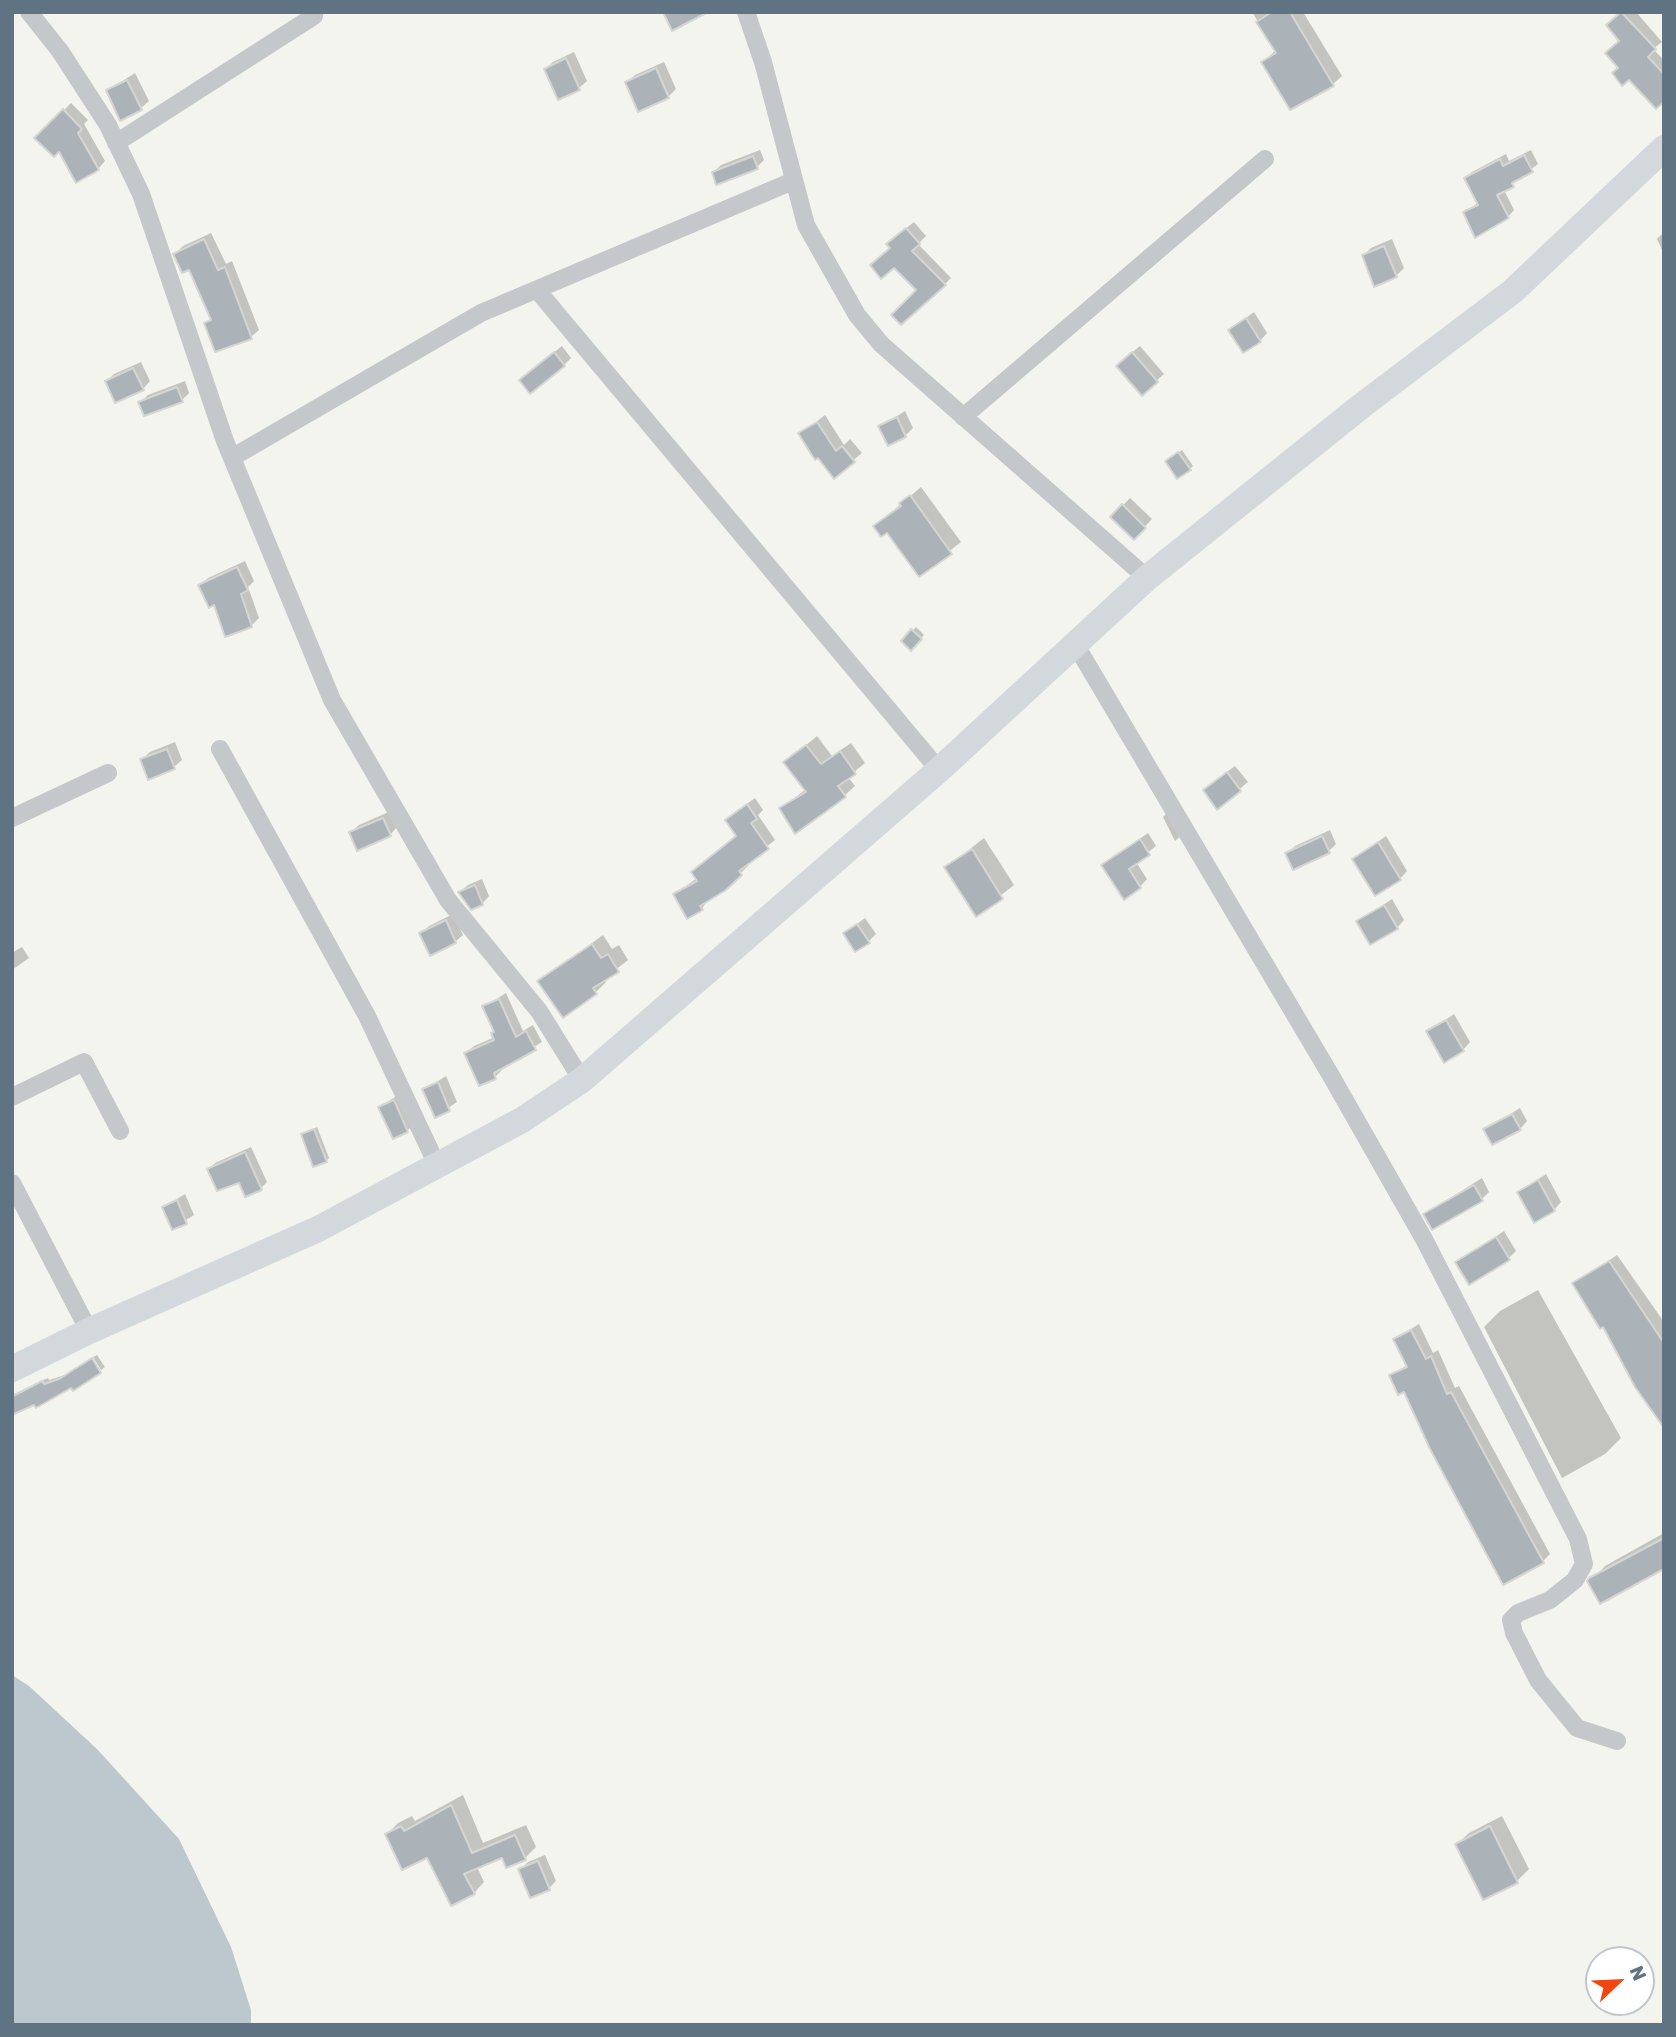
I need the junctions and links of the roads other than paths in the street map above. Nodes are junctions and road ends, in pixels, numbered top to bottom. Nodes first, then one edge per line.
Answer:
1 (29, 12) edge
2 (311, 12) edge
3 (746, 12) edge
4 (116, 144) junction
5 (1664, 148) edge
6 (1265, 159) dead end
7 (793, 181) junction
8 (537, 290) junction
9 (963, 417) junction
10 (233, 457) junction
11 (1147, 578) junction
12 (1074, 642) junction
13 (220, 749) dead end
14 (939, 771) junction
15 (108, 773) dead end
16 (12, 818) edge
17 (582, 1080) junction
18 (12, 1097) edge
19 (120, 1131) dead end
20 (437, 1165) junction
21 (12, 1183) edge
22 (89, 1331) junction
23 (12, 1369) edge
24 (1617, 1741) dead end

1 - 4 street
2 - 4 street
3 - 7 street
4 - 10 street
5 - 11 highway
6 - 9 street
7 - 8 street
7 - 9 street
8 - 10 street
8 - 14 street
9 - 11 street
10 - 17 street
11 - 12 highway
12 - 14 highway
12 - 24 street
13 - 20 street
14 - 17 highway
15 - 16 street
17 - 20 highway
18 - 19 street
20 - 22 highway
21 - 22 street
22 - 23 highway

